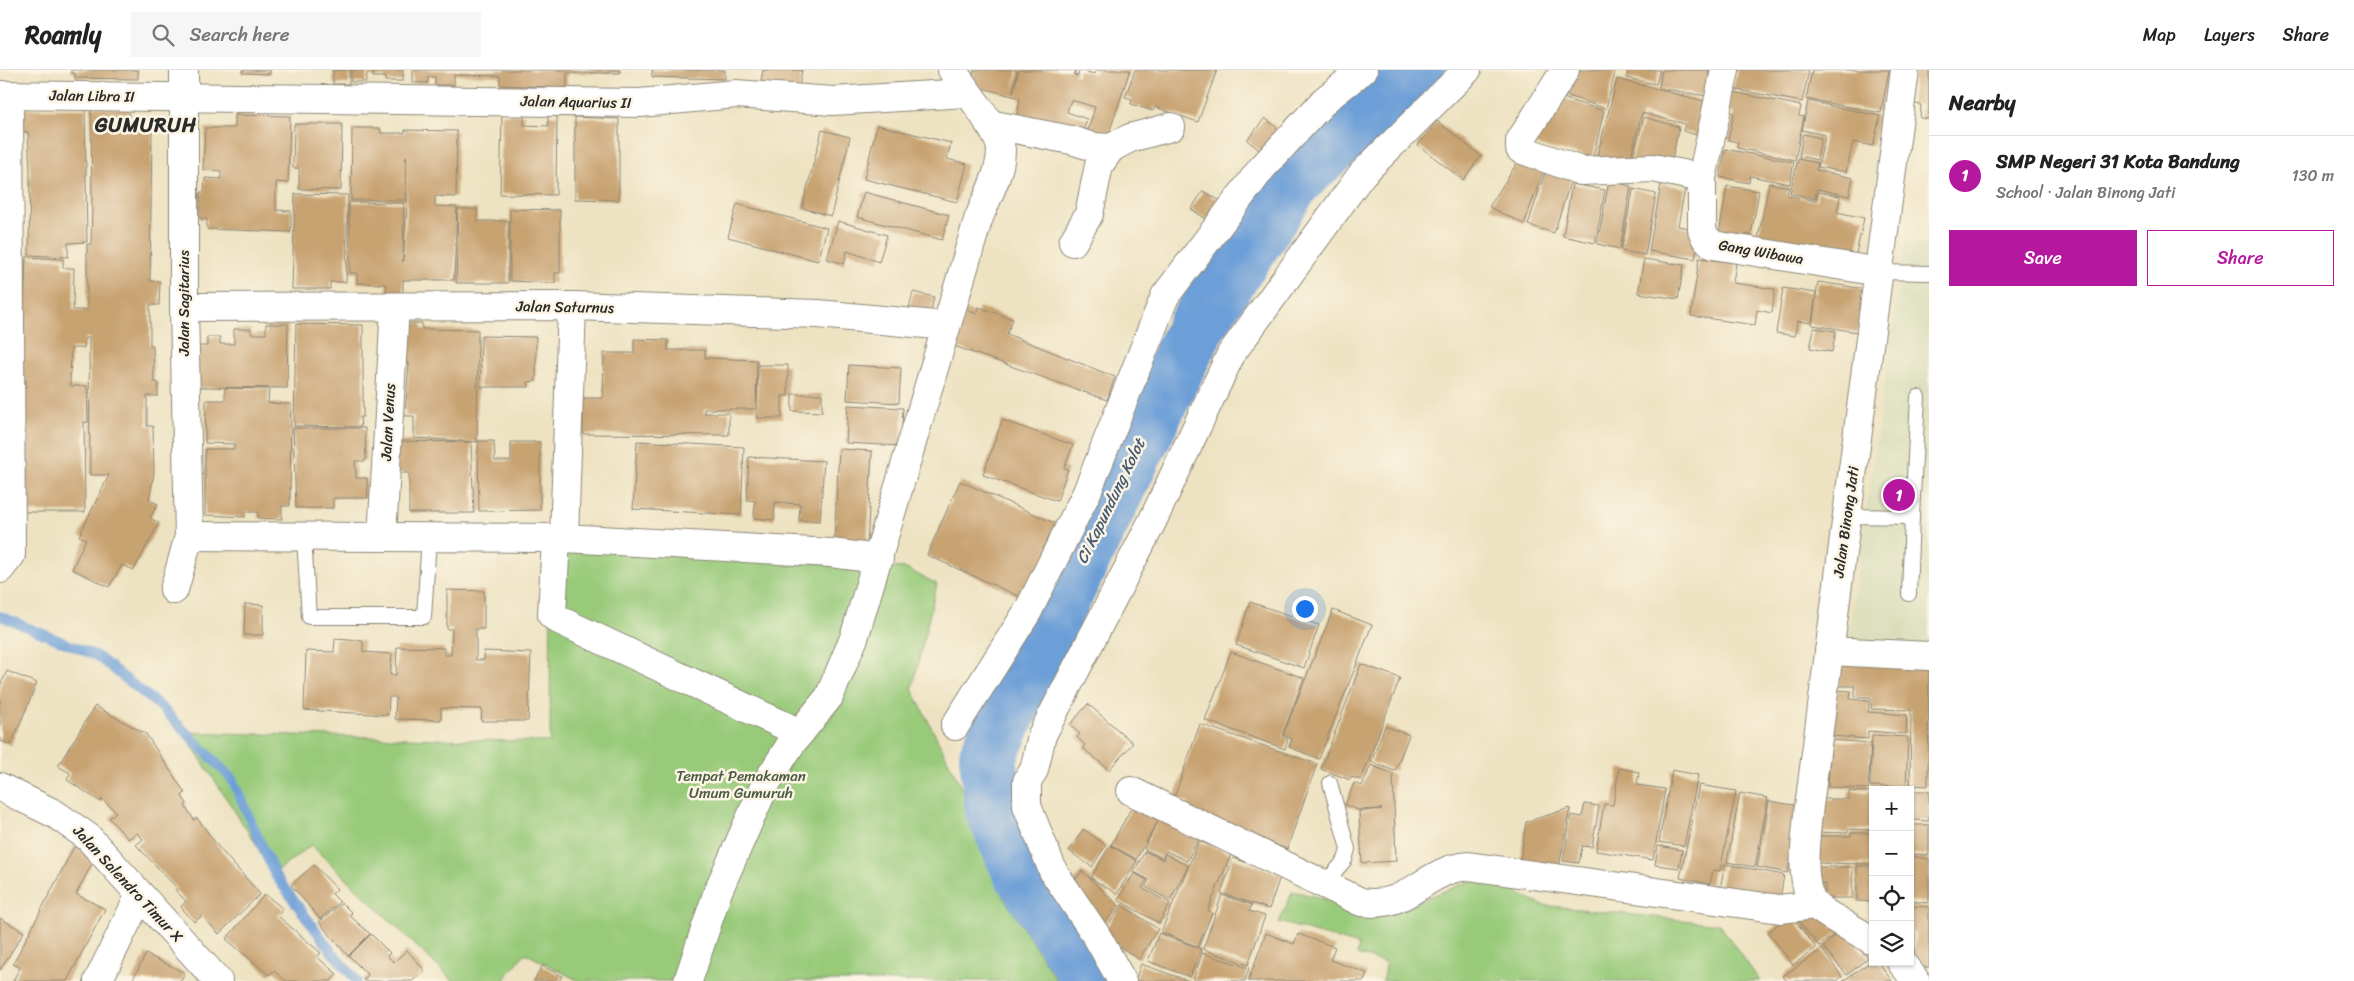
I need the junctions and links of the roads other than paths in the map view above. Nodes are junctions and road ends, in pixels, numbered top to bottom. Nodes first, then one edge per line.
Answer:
1 (184, 70) edge
2 (952, 70) edge
3 (1363, 70) edge
4 (1467, 70) edge
5 (1565, 70) edge
6 (1724, 70) edge
7 (1905, 70) edge
8 (967, 94) junction
9 (5, 95) edge
10 (184, 97) junction
11 (989, 124) junction
12 (1170, 127) dead end
13 (1111, 148) junction
14 (1702, 178) junction
15 (1072, 242) dead end
16 (1880, 272) junction
17 (1929, 274) edge
18 (572, 306) junction
19 (184, 307) junction
20 (395, 307) junction
21 (946, 326) junction
22 (1918, 397) dead end
23 (1847, 516) junction
24 (1912, 517) junction
25 (188, 536) junction
26 (304, 537) junction
27 (382, 537) junction
28 (429, 537) junction
29 (560, 538) junction
30 (878, 559) junction
31 (0, 569) edge
32 (174, 590) dead end
33 (1909, 594) dead end
34 (1829, 651) junction
35 (1929, 656) edge
36 (955, 726) dead end
37 (800, 733) junction
38 (1330, 784) dead end
39 (1131, 791) dead end
40 (3, 794) edge
41 (1316, 880) junction
42 (140, 896) junction
43 (1815, 905) junction
44 (1869, 939) edge
45 (1904, 966) edge
46 (98, 981) edge
47 (218, 981) edge
48 (688, 981) edge
49 (1122, 981) edge
50 (1916, 981) edge

1 - 10 street, Jalan Sagitarius
2 - 8 street
3 - 36 street
4 - 49 street
5 - 14 street
6 - 14 street, Gang Wibawa
7 - 16 street, Jalan Binong Jati
8 - 10 street, Jalan Aquarius II
8 - 11 street
9 - 10 street, Jalan Libra II
9 - 31 street
10 - 19 street, Jalan Sagitarius
11 - 13 street
11 - 21 street
12 - 13 street
13 - 15 street
14 - 16 street, Gang Wibawa
16 - 17 lane
16 - 23 street, Jalan Binong Jati
18 - 20 street, Jalan Saturnus
18 - 21 street, Jalan Saturnus
18 - 29 street
19 - 20 street, Jalan Saturnus
19 - 25 street, Jalan Sagitarius
20 - 27 street, Jalan Venus
21 - 30 street
22 - 24 lane
23 - 24 lane
23 - 34 street, Jalan Binong Jati
24 - 33 lane
25 - 26 street
25 - 32 street, Jalan Sagitarius
26 - 27 street
26 - 28 lane
27 - 28 street
28 - 29 street
29 - 30 street
29 - 37 street
30 - 37 street
34 - 35 street
34 - 43 street, Jalan Binong Jati
37 - 48 street
38 - 41 lane
39 - 41 street
40 - 42 street, Jalan Salendro Timur X
41 - 43 street
42 - 46 street
42 - 47 street, Jalan Salendro Timur X
43 - 44 street
45 - 50 street

